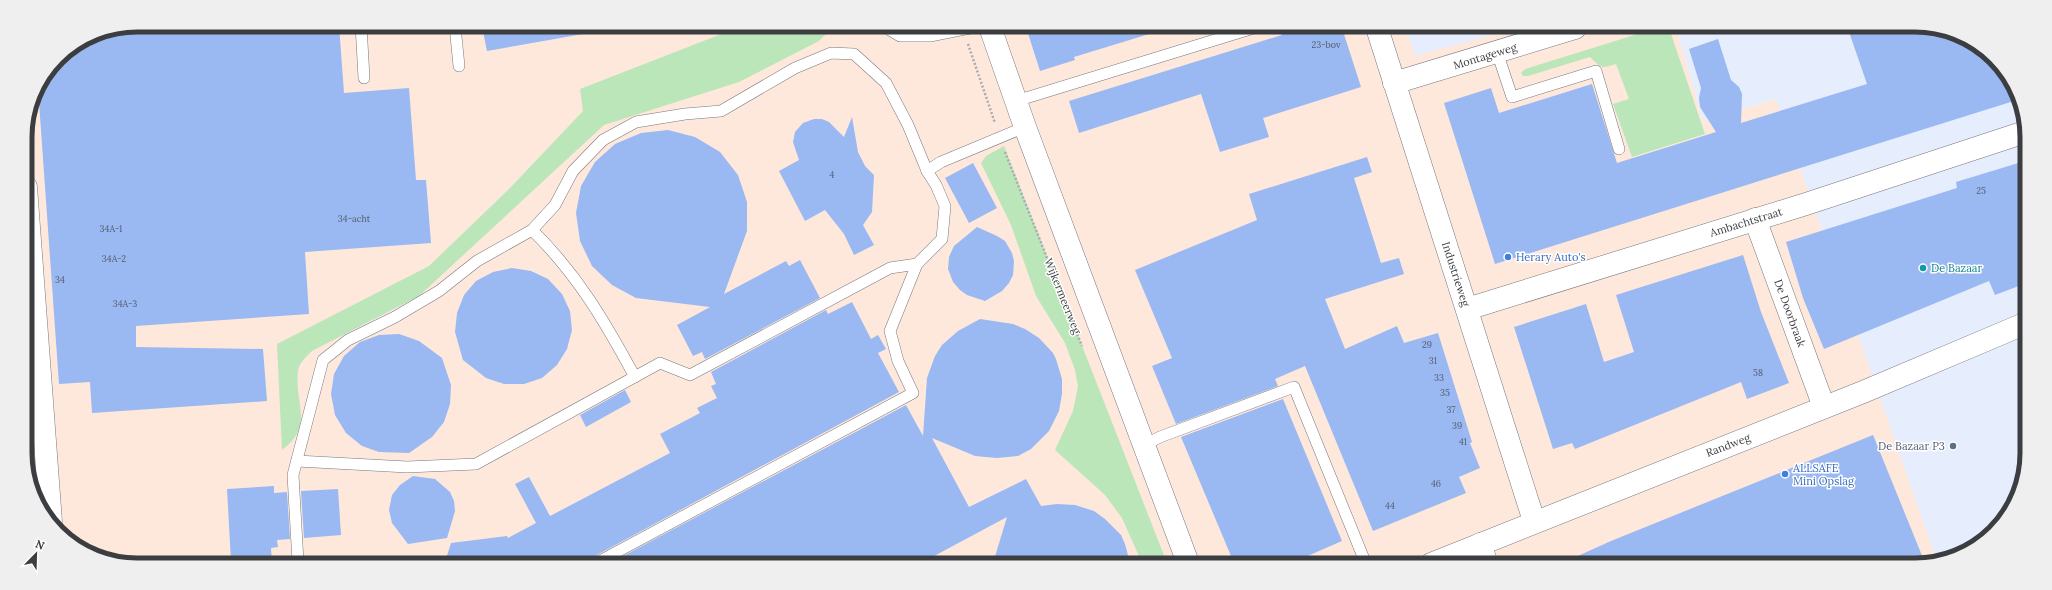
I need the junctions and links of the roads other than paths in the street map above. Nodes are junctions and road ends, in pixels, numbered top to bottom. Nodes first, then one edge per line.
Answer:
1 (361, 32) edge
2 (456, 32) edge
3 (893, 32) edge
4 (928, 32) edge
5 (992, 32) edge
6 (1241, 32) edge
7 (1378, 32) edge
8 (1562, 32) edge
9 (1497, 52) junction
10 (459, 66) dead end
11 (364, 78) dead end
12 (1394, 83) junction
13 (1016, 101) junction
14 (1025, 127) junction
15 (2020, 134) edge
16 (1620, 149) dead end
17 (927, 171) junction
18 (1755, 219) junction
19 (532, 230) junction
20 (917, 264) junction
21 (32, 267) edge
22 (1467, 309) junction
23 (2020, 326) edge
24 (635, 377) junction
25 (1824, 408) junction
26 (1144, 445) junction
27 (297, 461) junction
28 (50, 511) edge
29 (1534, 522) junction
30 (1480, 544) junction
31 (298, 558) edge
32 (605, 558) edge
33 (1186, 558) edge
34 (1364, 558) edge
35 (1446, 558) edge
36 (1485, 558) edge

1 - 11 lane
2 - 10 lane
3 - 4 lane
5 - 13 street, Wijkermeerweg
6 - 13 lane
7 - 12 street, Industrieweg
8 - 9 street, Montageweg
9 - 12 street, Montageweg
9 - 16 lane
12 - 22 street, Industrieweg
13 - 14 street, Wijkermeerweg
14 - 17 lane
14 - 26 street, Wijkermeerweg
15 - 18 street, Ambachtstraat
17 - 19 lane
17 - 20 lane
18 - 22 street, Ambachtstraat
18 - 25 street, De Doorbraak
19 - 24 lane
19 - 27 lane
20 - 24 lane
20 - 32 lane
21 - 28 street
22 - 29 street, Industrieweg
23 - 25 street, Randweg
24 - 27 lane
25 - 29 street, Randweg
26 - 33 street, Wijkermeerweg
26 - 34 lane
27 - 31 lane
29 - 30 street, Randweg
30 - 35 street, Randweg
30 - 36 street

